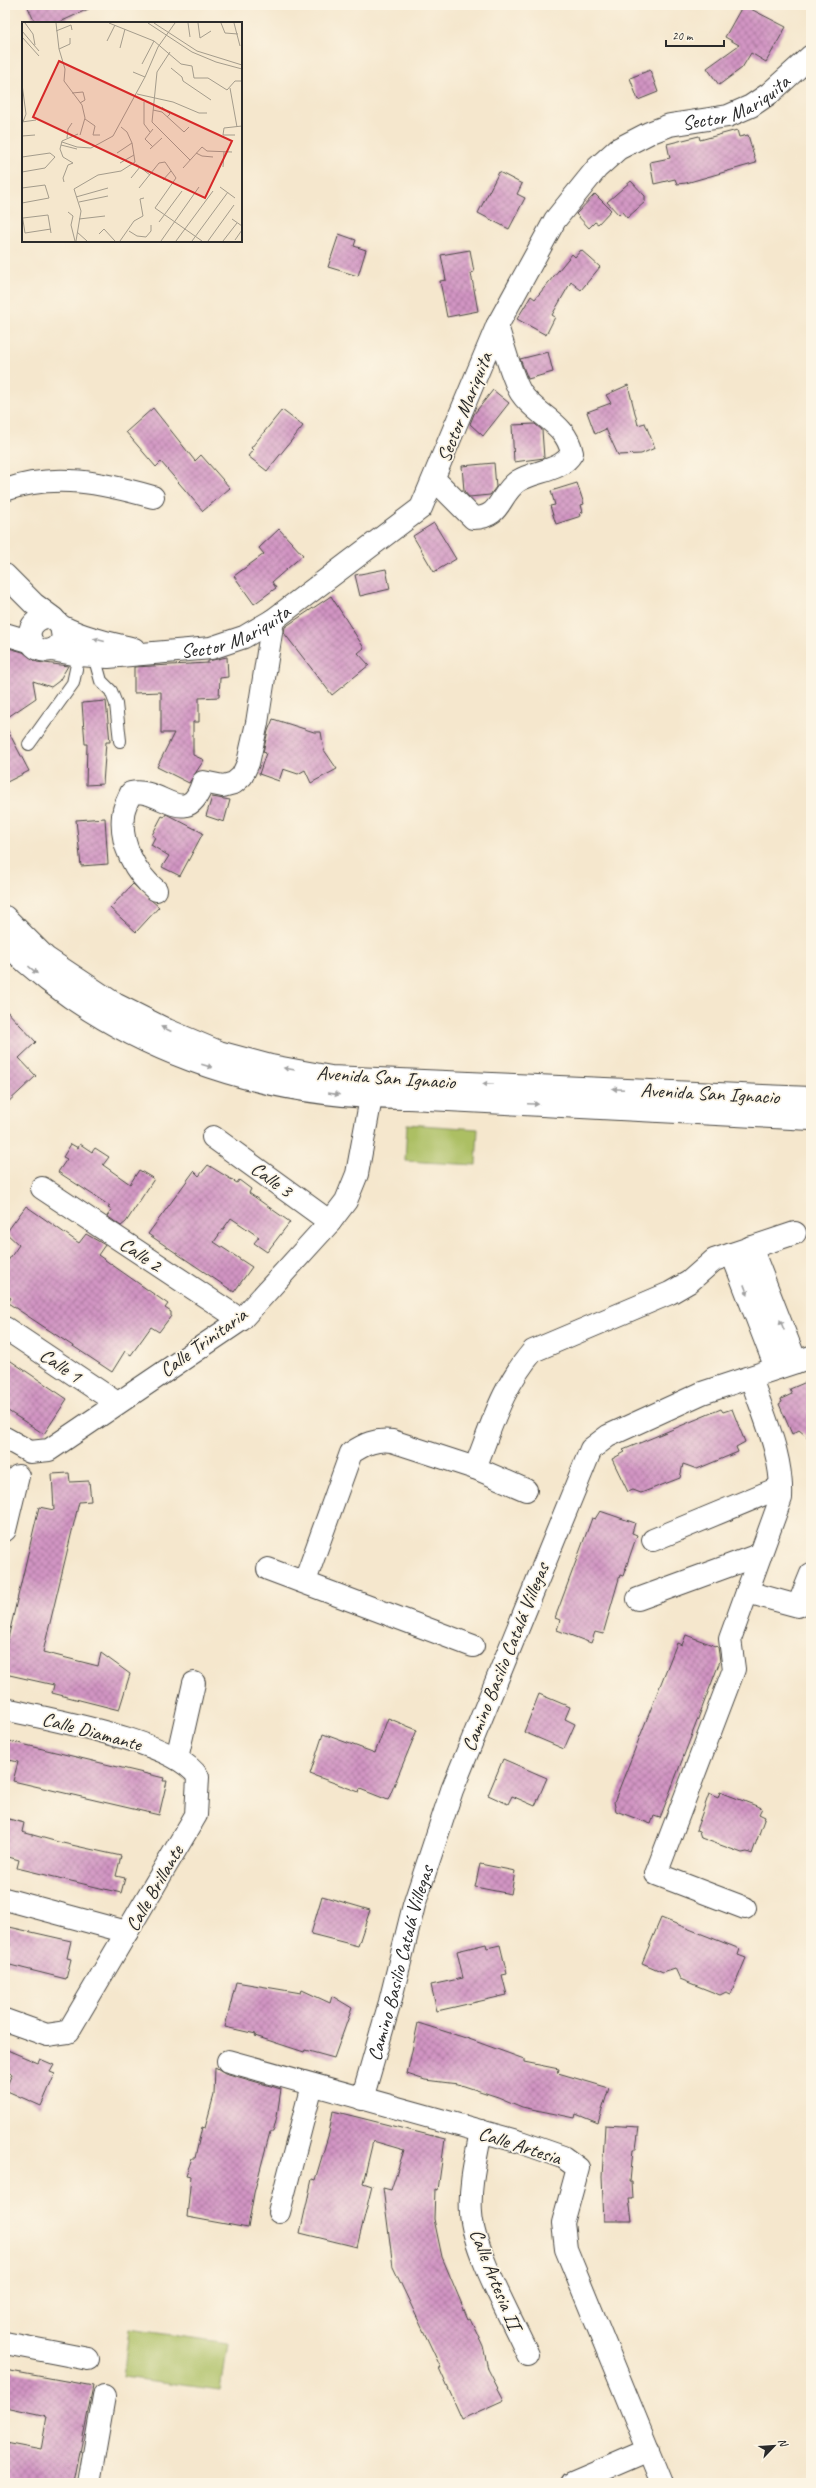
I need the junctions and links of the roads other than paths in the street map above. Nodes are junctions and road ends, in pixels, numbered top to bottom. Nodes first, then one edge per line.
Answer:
1 (811, 56) edge
2 (498, 326) junction
3 (435, 480) junction
4 (5, 490) edge
5 (153, 497) dead end
6 (5, 575) edge
7 (5, 595) edge
8 (273, 620) junction
9 (45, 627) junction
10 (5, 634) edge
11 (150, 653) junction
12 (86, 656) junction
13 (120, 741) dead end
14 (28, 744) dead end
15 (156, 890) dead end
16 (5, 917) edge
17 (5, 943) edge
18 (371, 1098) junction
19 (811, 1098) edge
20 (811, 1119) edge
21 (213, 1137) dead end
22 (42, 1188) dead end
23 (330, 1222) junction
24 (795, 1233) dead end
25 (741, 1250) junction
26 (241, 1320) junction
27 (5, 1328) edge
28 (804, 1359) edge
29 (776, 1368) junction
30 (751, 1378) junction
31 (117, 1403) junction
32 (5, 1438) edge
33 (475, 1468) junction
34 (18, 1476) dead end
35 (781, 1487) junction
36 (526, 1490) dead end
37 (5, 1530) edge
38 (653, 1540) dead end
39 (761, 1554) junction
40 (268, 1569) dead end
41 (811, 1574) edge
42 (305, 1581) junction
43 (748, 1592) junction
44 (638, 1599) dead end
45 (473, 1646) dead end
46 (194, 1683) dead end
47 (5, 1709) edge
48 (182, 1762) junction
49 (5, 1899) edge
50 (745, 1908) dead end
51 (128, 1932) junction
52 (5, 2020) edge
53 (228, 2062) dead end
54 (312, 2085) junction
55 (362, 2099) junction
56 (481, 2131) junction
57 (279, 2212) dead end
58 (5, 2343) edge
59 (528, 2355) dead end
60 (88, 2360) dead end
61 (104, 2396) dead end
62 (649, 2450) junction
63 (89, 2483) edge
64 (572, 2483) edge
65 (662, 2483) edge

1 - 2 street, Sector Mariquita
2 - 3 street, Sector Mariquita
2 - 3 street
3 - 8 street, Sector Mariquita
4 - 5 street
6 - 9 street
7 - 9 street
8 - 11 street, Sector Mariquita
8 - 15 street
9 - 10 street
11 -> 9 street
9 - 12 street, Sector Mariquita
11 - 12 street, Sector Mariquita
12 - 13 lane
12 - 14 lane
19 -> 16 street, Avenida San Ignacio
17 -> 18 street, Avenida San Ignacio
18 -> 20 street, Avenida San Ignacio
18 - 23 street, Calle Trinitaria
21 - 23 street, Calle 3
22 - 26 street, Calle 2
23 - 26 street, Calle Trinitaria
24 - 25 street
28 -> 25 street
25 -> 29 street
25 - 33 street
26 - 31 street, Calle Trinitaria
27 - 31 street, Calle 1
28 - 29 street, Camino Basilio Catalá Villegas
29 - 30 street, Camino Basilio Catalá Villegas
30 - 35 street
30 - 55 street, Camino Basilio Catalá Villegas
31 - 32 street, Calle Trinitaria
33 - 36 street
33 - 42 street
34 - 37 street
35 - 38 street
35 - 39 street
39 - 43 street
39 - 44 street
40 - 42 street
41 - 43 street
42 - 45 street
43 - 50 street
46 - 48 street
47 - 48 street, Calle Diamante
48 - 51 street, Calle Brillante
49 - 51 street
51 - 52 street, Calle Brillante
53 - 54 street, Calle Artesia
54 - 55 street, Calle Artesia
54 - 57 street
55 - 56 street, Calle Artesia
56 - 59 street, Calle Artesia II
56 - 62 street, Calle Artesia
58 - 60 street
61 - 63 street
62 - 64 street
62 - 65 street, Calle Artesia

